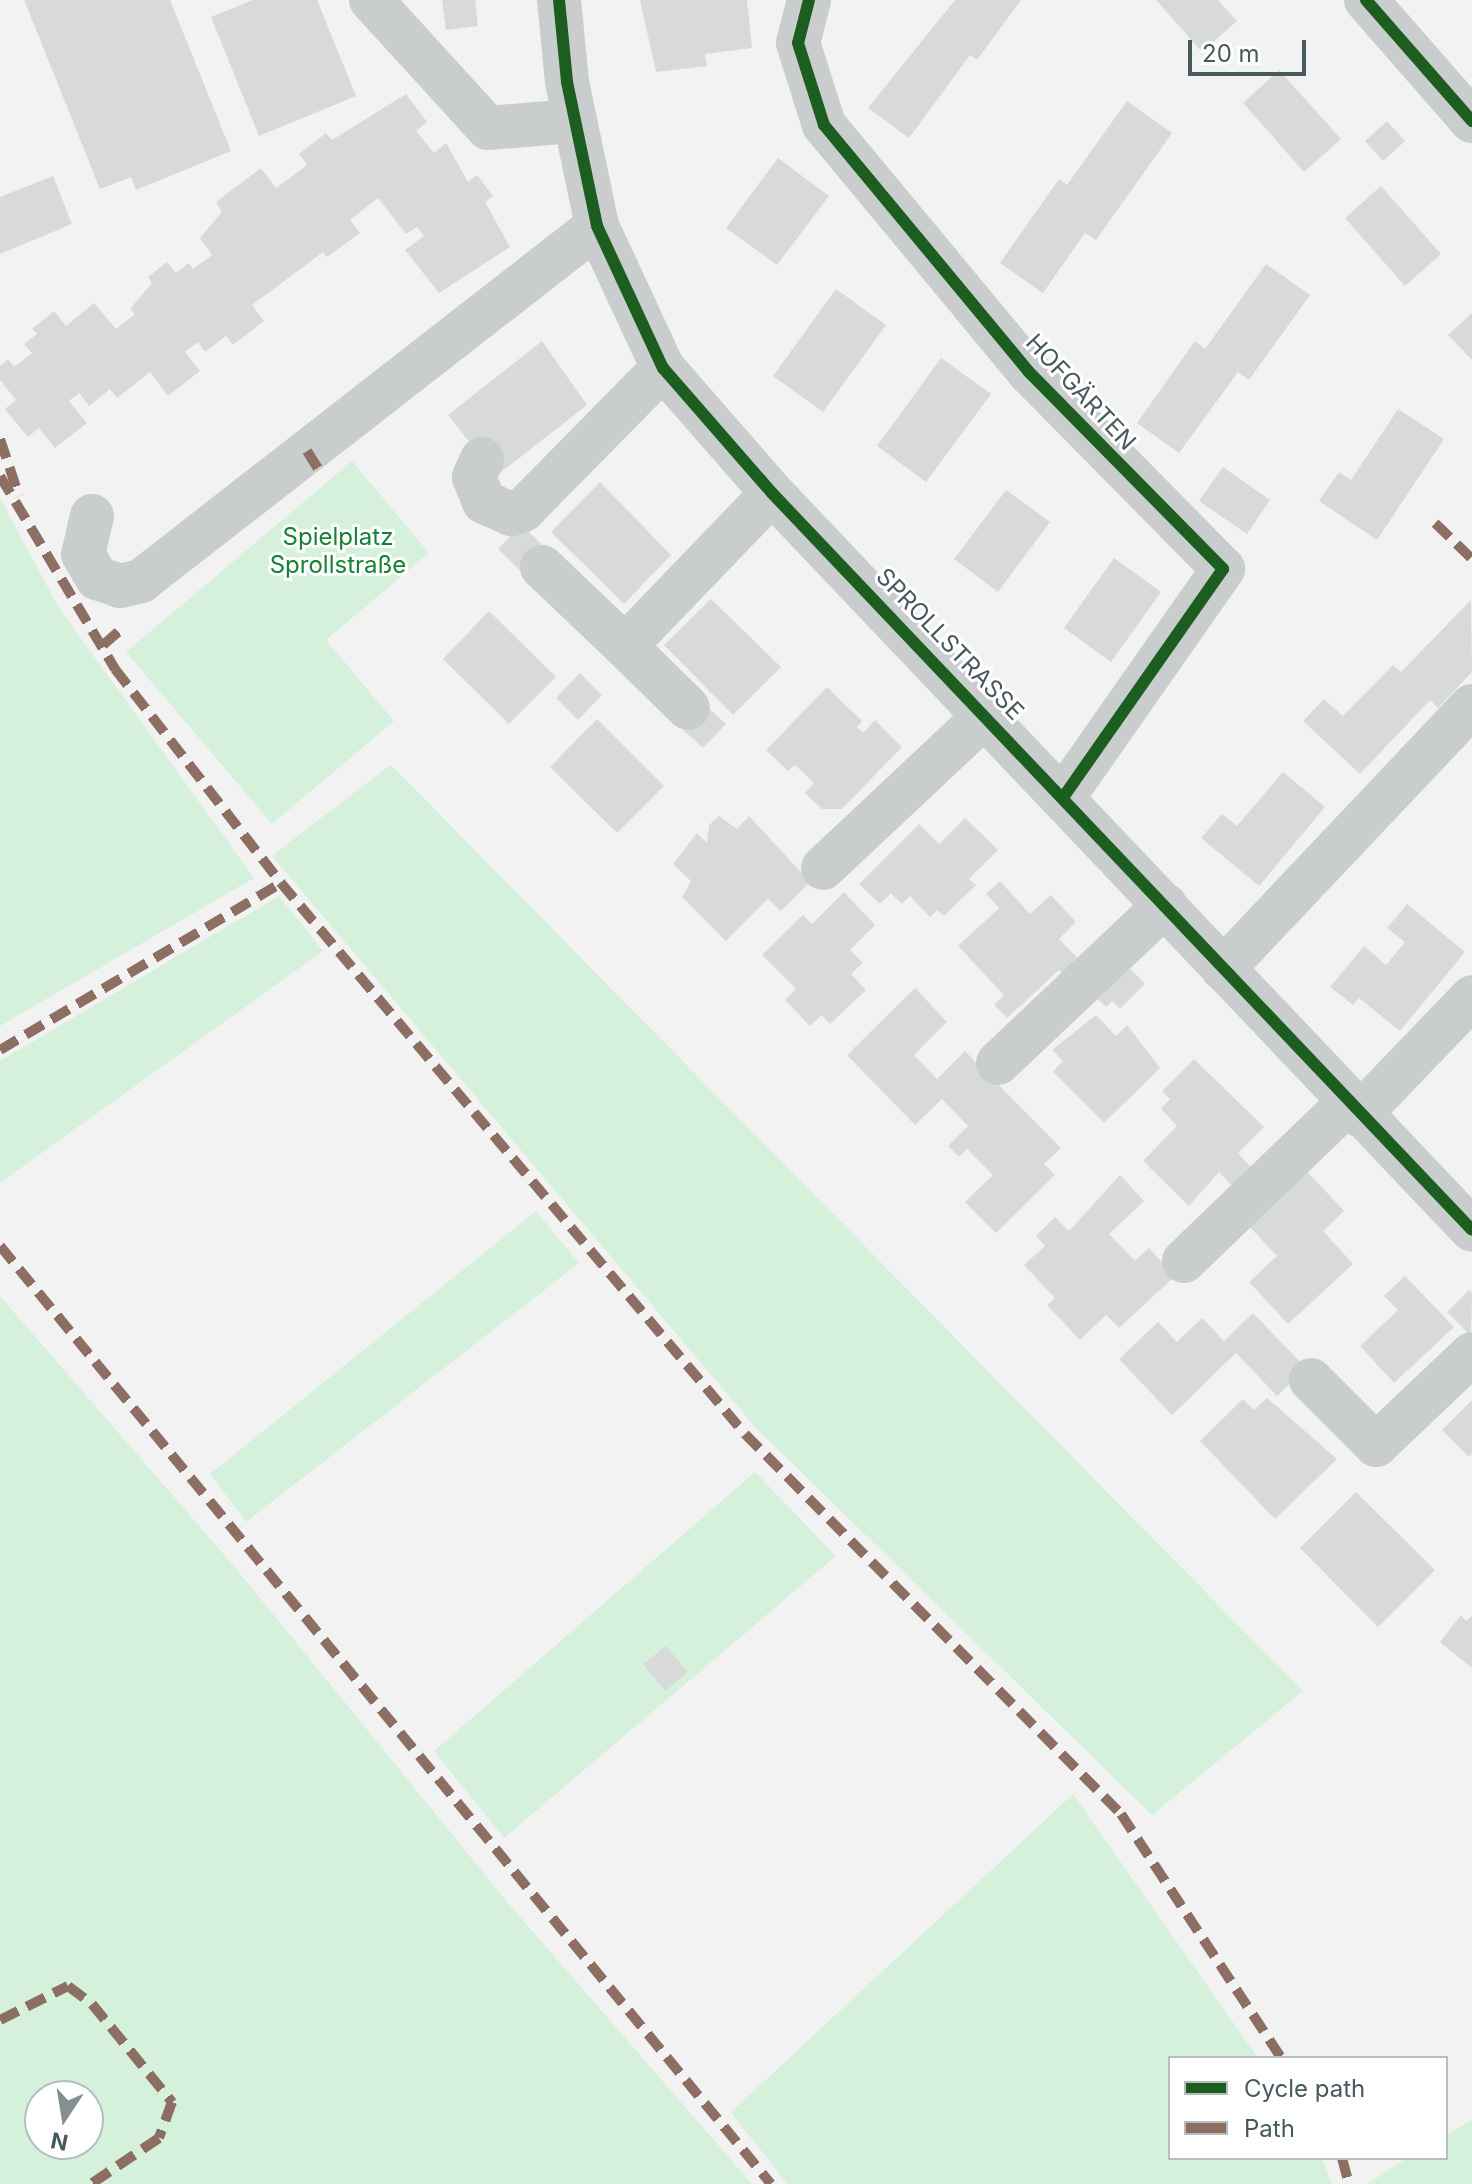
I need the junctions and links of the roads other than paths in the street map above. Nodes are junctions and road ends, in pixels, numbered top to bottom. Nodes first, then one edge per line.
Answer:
1 (371, 0) edge
2 (559, 0) edge
3 (809, 0) edge
4 (1366, 0) edge
5 (573, 121) junction
6 (1472, 121) edge
7 (597, 226) junction
8 (663, 368) junction
9 (482, 459) dead end
10 (772, 493) junction
11 (92, 516) dead end
12 (542, 567) dead end
13 (625, 646) junction
14 (1472, 706) edge
15 (688, 708) dead end
16 (986, 715) junction
17 (1065, 795) junction
18 (823, 868) dead end
19 (1165, 905) junction
20 (1223, 969) junction
21 (1472, 997) edge
22 (998, 1063) dead end
23 (1354, 1109) junction
24 (1472, 1230) edge
25 (1184, 1261) dead end
26 (1472, 1354) edge
27 (1311, 1380) dead end

1 - 5 street
2 - 5 street, SPROLLSTRASSE
3 - 17 street, HOFGÄRTEN
4 - 6 street
5 - 7 street, SPROLLSTRASSE
7 - 8 street, SPROLLSTRASSE
7 - 11 street
8 - 9 street
8 - 10 street, SPROLLSTRASSE
10 - 13 street
10 - 16 street, SPROLLSTRASSE
12 - 13 street
13 - 15 street
14 - 20 street
16 - 17 street, SPROLLSTRASSE
16 - 18 street
17 - 19 street, SPROLLSTRASSE
19 - 20 street, SPROLLSTRASSE
19 - 22 street
20 - 23 street, SPROLLSTRASSE
21 - 23 street
23 - 24 street, SPROLLSTRASSE
23 - 25 street
26 - 27 street

